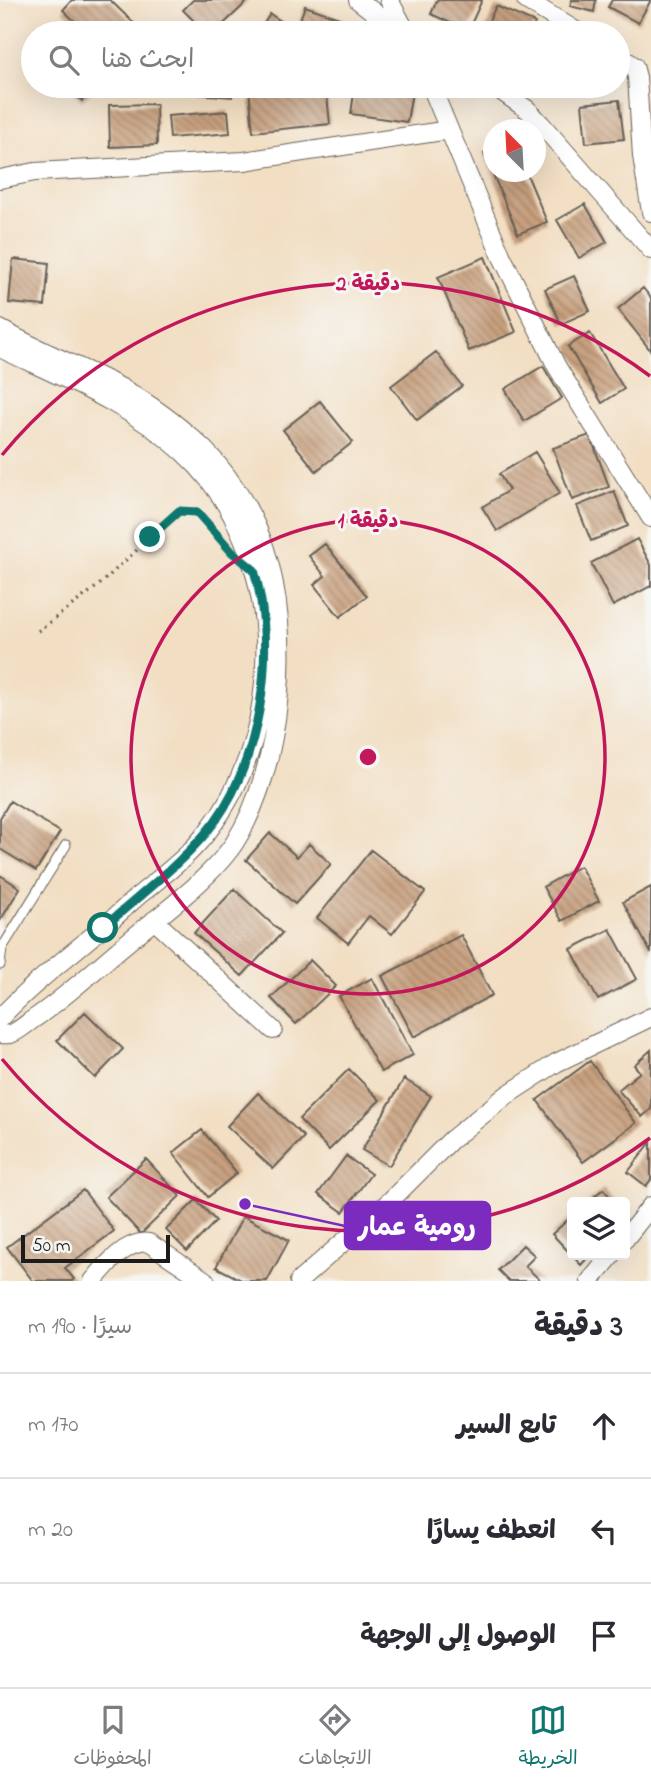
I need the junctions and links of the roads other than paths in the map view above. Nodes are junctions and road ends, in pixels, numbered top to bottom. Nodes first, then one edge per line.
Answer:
1 (358, 0) edge
2 (389, 0) edge
3 (526, 0) edge
4 (385, 21) edge
5 (400, 21) edge
6 (560, 21) edge
7 (630, 63) edge
8 (435, 98) edge
9 (511, 98) edge
10 (449, 130) junction
11 (0, 165) edge
12 (35, 172) junction
13 (0, 179) edge
14 (651, 212) edge
15 (651, 250) edge
16 (0, 329) edge
17 (0, 348) edge
18 (651, 518) edge
19 (66, 845) dead end
20 (153, 920) junction
21 (0, 965) edge
22 (651, 1017) edge
23 (0, 1018) edge
24 (272, 1030) dead end
25 (0, 1034) edge
26 (651, 1206) edge
27 (630, 1233) edge
28 (608, 1260) edge
29 (93, 1281) edge
30 (206, 1281) edge
31 (299, 1281) edge
32 (590, 1281) edge

1 - 4 street
2 - 5 street
3 - 6 street
7 - 14 street
8 - 10 street
9 - 15 street
10 - 12 street
10 - 18 street
11 - 12 street
12 - 13 street
16 - 20 street
17 - 23 street
19 - 21 lane
20 - 24 street
20 - 25 street
22 - 31 street
26 - 27 street
28 - 32 street
29 - 30 street

